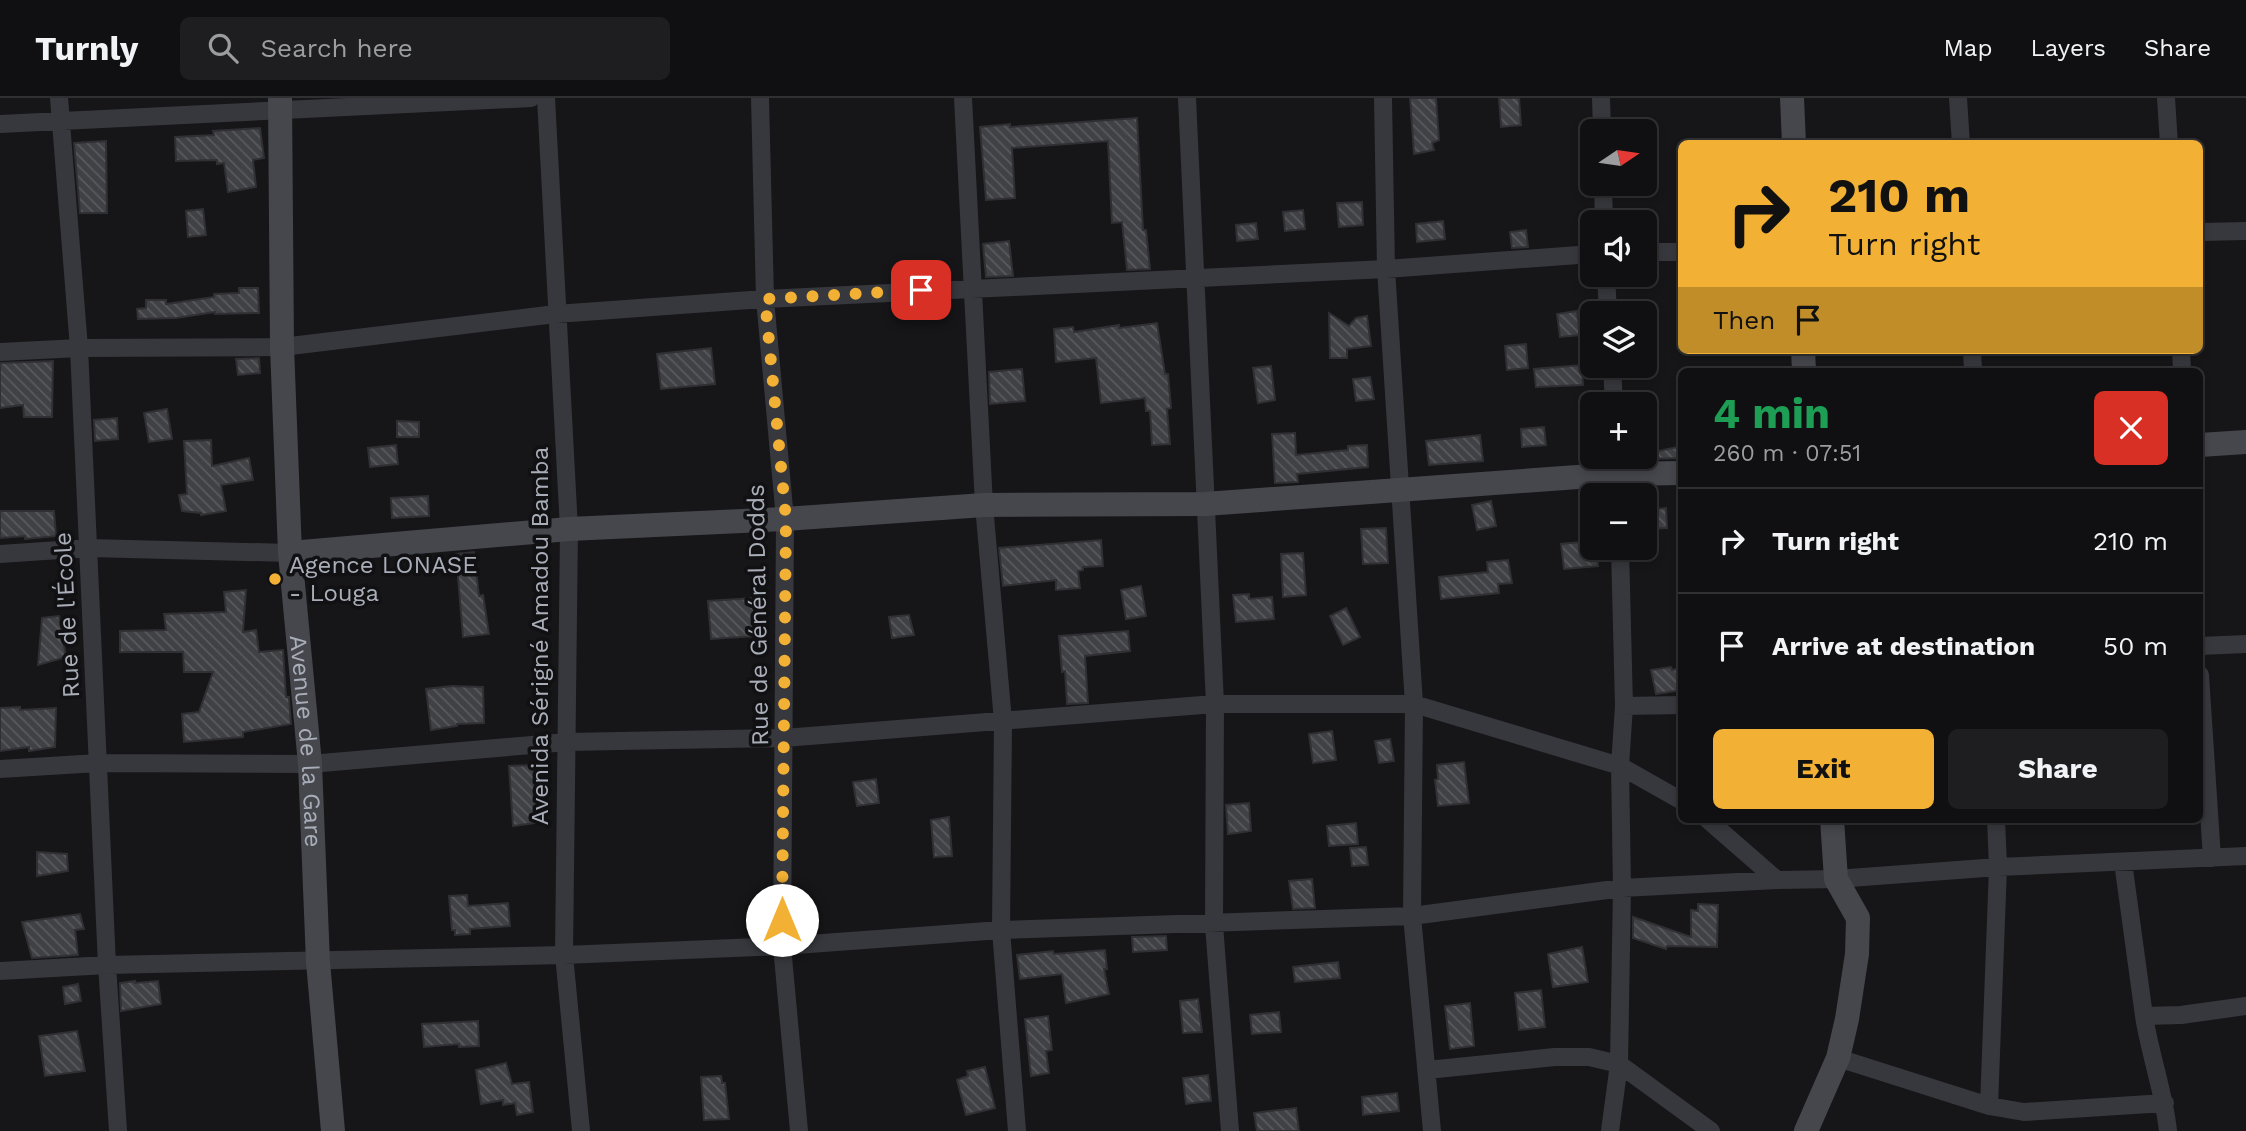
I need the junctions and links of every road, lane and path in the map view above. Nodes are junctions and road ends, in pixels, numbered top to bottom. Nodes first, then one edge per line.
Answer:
1 (59, 98) edge
2 (531, 98) edge
3 (546, 98) edge
4 (760, 98) edge
5 (963, 98) edge
6 (1187, 98) edge
7 (1383, 98) edge
8 (1601, 98) edge
9 (1792, 98) edge
10 (1958, 98) edge
11 (2166, 98) edge
12 (281, 105) edge
13 (1602, 119) edge
14 (60, 121) junction
15 (0, 124) edge
16 (1794, 140) edge
17 (1961, 140) edge
18 (2169, 140) edge
19 (2246, 231) edge
20 (2203, 232) edge
21 (1657, 252) edge
22 (1678, 252) edge
23 (1580, 255) edge
24 (1386, 269) junction
25 (1195, 278) junction
26 (973, 287) junction
27 (765, 299) junction
28 (556, 314) junction
29 (282, 347) junction
30 (79, 348) junction
31 (0, 352) edge
32 (2246, 442) edge
33 (2203, 445) edge
34 (1678, 473) edge
35 (1618, 475) edge
36 (1399, 489) junction
37 (1205, 504) junction
38 (984, 505) junction
39 (786, 519) junction
40 (569, 528) junction
41 (89, 548) junction
42 (290, 553) junction
43 (0, 554) edge
44 (1620, 560) edge
45 (2246, 644) edge
46 (2203, 646) edge
47 (1215, 704) junction
48 (1413, 704) junction
49 (1678, 705) edge
50 (1624, 706) junction
51 (1003, 721) junction
52 (2203, 721) edge
53 (784, 738) junction
54 (567, 742) junction
55 (98, 763) junction
56 (310, 764) junction
57 (1619, 766) junction
58 (0, 769) edge
59 (1678, 799) edge
60 (1712, 823) edge
61 (1832, 823) edge
62 (1996, 823) edge
63 (2246, 856) edge
64 (2212, 858) junction
65 (2123, 862) junction
66 (1998, 867) junction
67 (1836, 879) junction
68 (1777, 880) junction
69 (1622, 888) junction
70 (1412, 916) junction
71 (1214, 925) junction
72 (1001, 930) junction
73 (782, 946) junction
74 (564, 955) junction
75 (318, 962) junction
76 (107, 965) junction
77 (0, 971) edge
78 (2246, 1006) edge
79 (2144, 1016) junction
80 (1838, 1058) junction
81 (1619, 1064) junction
82 (1427, 1070) junction
83 (2165, 1103) junction
84 (1989, 1106) junction
85 (118, 1131) edge
86 (333, 1131) edge
87 (581, 1131) edge
88 (799, 1131) edge
89 (1017, 1131) edge
90 (1230, 1131) edge
91 (1432, 1131) edge
92 (1610, 1131) edge
93 (1711, 1131) edge
94 (1805, 1131) edge
95 (2168, 1131) edge

1 - 14 street, Rue de l'École
2 - 12 street
3 - 28 street, Avenida Sérigné Amadou Bamba
4 - 27 street, Rue de Général Dodds
5 - 26 street
6 - 25 street
7 - 24 street
8 - 13 street
9 - 16 street
10 - 17 street
11 - 18 street
12 - 14 street
12 - 29 street, Avenue de la Gare
14 - 15 street
14 - 30 street, Rue de l'École
19 - 20 street
21 - 22 street
23 - 24 street
24 - 25 street
24 - 36 street
25 - 26 street
25 - 37 street
26 - 27 street
26 - 38 street
27 - 28 street
27 - 39 street, Rue de Général Dodds
28 - 29 street
28 - 40 street, Avenida Sérigné Amadou Bamba
29 - 30 street
29 - 42 street, Avenue de la Gare
30 - 31 street
30 - 41 street, Rue de l'École
32 - 33 street
34 - 35 street
35 - 36 street
36 - 37 street
36 - 48 street
37 - 38 street
37 - 47 street
38 - 39 street
38 - 51 street
39 - 40 street
39 - 53 street, Rue de Général Dodds
40 - 42 street
40 - 54 street, Avenida Sérigné Amadou Bamba
41 - 42 street
41 - 43 street
41 - 55 street, Rue de l'École
42 - 56 street, Avenue de la Gare
44 - 50 street
45 - 46 street
47 - 48 street
47 - 51 street
47 - 71 street
48 - 57 street
48 - 70 street
49 - 50 street
50 - 57 street
51 - 53 street
51 - 72 street
52 - 64 street
53 - 54 street
53 - 73 street, Rue de Général Dodds
54 - 56 street
54 - 74 street, Avenida Sérigné Amadou Bamba
55 - 56 street
55 - 58 street
55 - 76 street, Rue de l'École
56 - 75 street, Avenue de la Gare
57 - 59 street
57 - 69 street
60 - 68 street
61 - 67 street
62 - 66 street
63 - 64 street
64 - 65 street
65 - 66 street
65 - 79 street
66 - 67 street
66 - 84 street
67 - 68 street
67 - 80 street
68 - 69 street
69 - 70 street
69 - 81 street
70 - 71 street
70 - 82 street
71 - 72 street
71 - 90 street
72 - 73 street
72 - 89 street
73 - 74 street
73 - 88 street, Rue de Général Dodds
74 - 75 street
74 - 87 street, Avenida Sérigné Amadou Bamba
75 - 76 street
75 - 86 street, Avenue de la Gare
76 - 77 street
76 - 85 street, Rue de l'École
78 - 79 street
79 - 83 street
80 - 84 street
80 - 94 street
81 - 82 street
81 - 92 street
81 - 93 street
82 - 91 street
83 - 84 street
83 - 95 street

